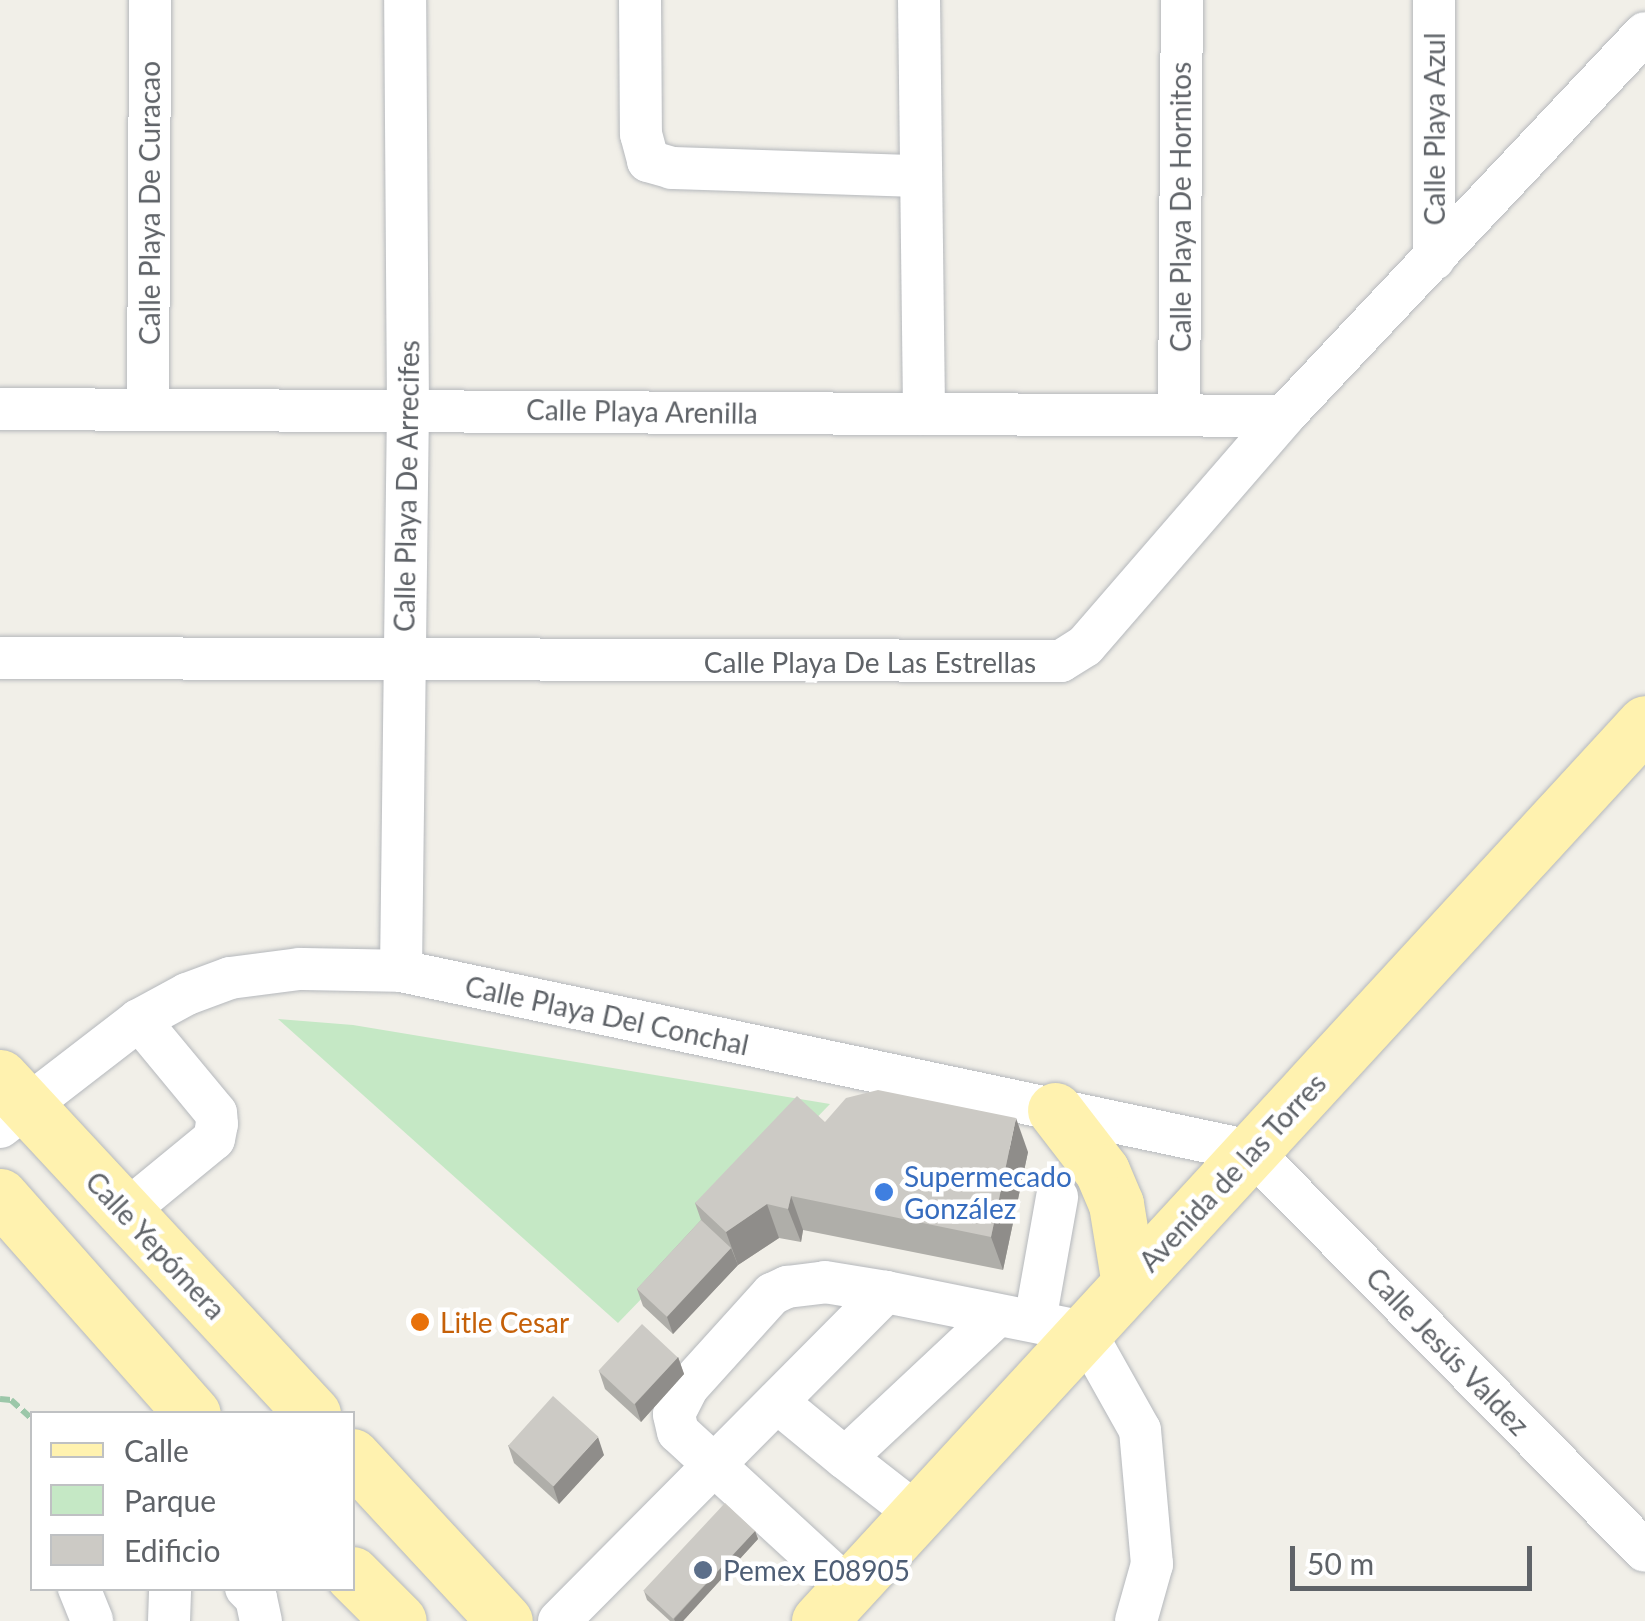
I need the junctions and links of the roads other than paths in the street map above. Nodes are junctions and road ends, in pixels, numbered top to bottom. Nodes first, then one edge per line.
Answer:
1 (150, 0) edge
2 (405, 0) edge
3 (640, 0) edge
4 (919, 0) edge
5 (1182, 0) edge
6 (1434, 0) edge
7 (1645, 33) edge
8 (919, 176) junction
9 (1434, 259) junction
10 (148, 407) junction
11 (0, 409) edge
12 (408, 409) junction
13 (924, 414) junction
14 (1178, 414) junction
15 (1284, 416) junction
16 (0, 658) edge
17 (404, 659) junction
18 (1645, 724) edge
19 (401, 971) junction
20 (139, 1020) junction
21 (9, 1103) edge
22 (1055, 1110) junction
23 (1252, 1151) junction
24 (1057, 1197) dead end
25 (125, 1212) junction
26 (10, 1222) edge
27 (1128, 1284) junction
28 (886, 1292) junction
29 (1039, 1323) junction
30 (777, 1402) junction
31 (178, 1406) edge
32 (309, 1411) edge
33 (845, 1458) junction
34 (355, 1459) edge
35 (713, 1466) junction
36 (917, 1514) junction
37 (1645, 1552) edge
38 (355, 1577) edge
39 (80, 1591) edge
40 (170, 1591) edge
41 (249, 1591) edge
42 (834, 1605) edge
43 (92, 1621) edge
44 (169, 1621) edge
45 (261, 1621) edge
46 (399, 1621) edge
47 (506, 1621) edge
48 (559, 1621) edge
49 (1136, 1621) edge

1 - 10 street, Calle Playa De Curacao
2 - 12 street, Calle Playa De Arrecifes
3 - 8 street
4 - 8 street
5 - 14 street, Calle Playa De Hornitos
6 - 9 street, Calle Playa Azul
7 - 9 street, Calle Playa De Las Estrellas
8 - 13 street
9 - 15 street, Calle Playa De Las Estrellas
10 - 11 street, Calle Playa Arenilla
10 - 12 street, Calle Playa Arenilla
12 - 13 street, Calle Playa Arenilla
12 - 17 street, Calle Playa De Arrecifes
13 - 14 street, Calle Playa Arenilla
14 - 15 street, Calle Playa Arenilla
15 - 17 street, Calle Playa De Las Estrellas
16 - 17 street, Calle Playa De Las Estrellas
17 - 19 street, Calle Playa De Arrecifes
18 - 23 main road, Avenida de las Torres
19 - 20 street, Calle Playa Del Conchal
19 - 22 street, Calle Playa Del Conchal
20 - 21 street, Calle Playa Del Conchal
20 - 25 street
21 - 25 main road, Calle Yepómera
22 - 23 street, Calle Playa Del Conchal
22 - 27 main road
23 - 27 main road, Avenida de las Torres
23 - 37 street, Calle Jesús Valdez
24 - 29 street
25 - 32 main road, Calle Yepómera
26 - 31 main road
27 - 29 main road, Avenida de las Torres
28 - 29 street
28 - 30 street
28 - 35 street
29 - 33 street
29 - 36 main road, Avenida de las Torres
29 - 49 street
30 - 33 street
30 - 35 street
33 - 36 street
34 - 47 main road
35 - 42 street
35 - 48 street
36 - 42 main road, Avenida de las Torres
38 - 46 main road
39 - 43 street
40 - 44 street
41 - 45 street

